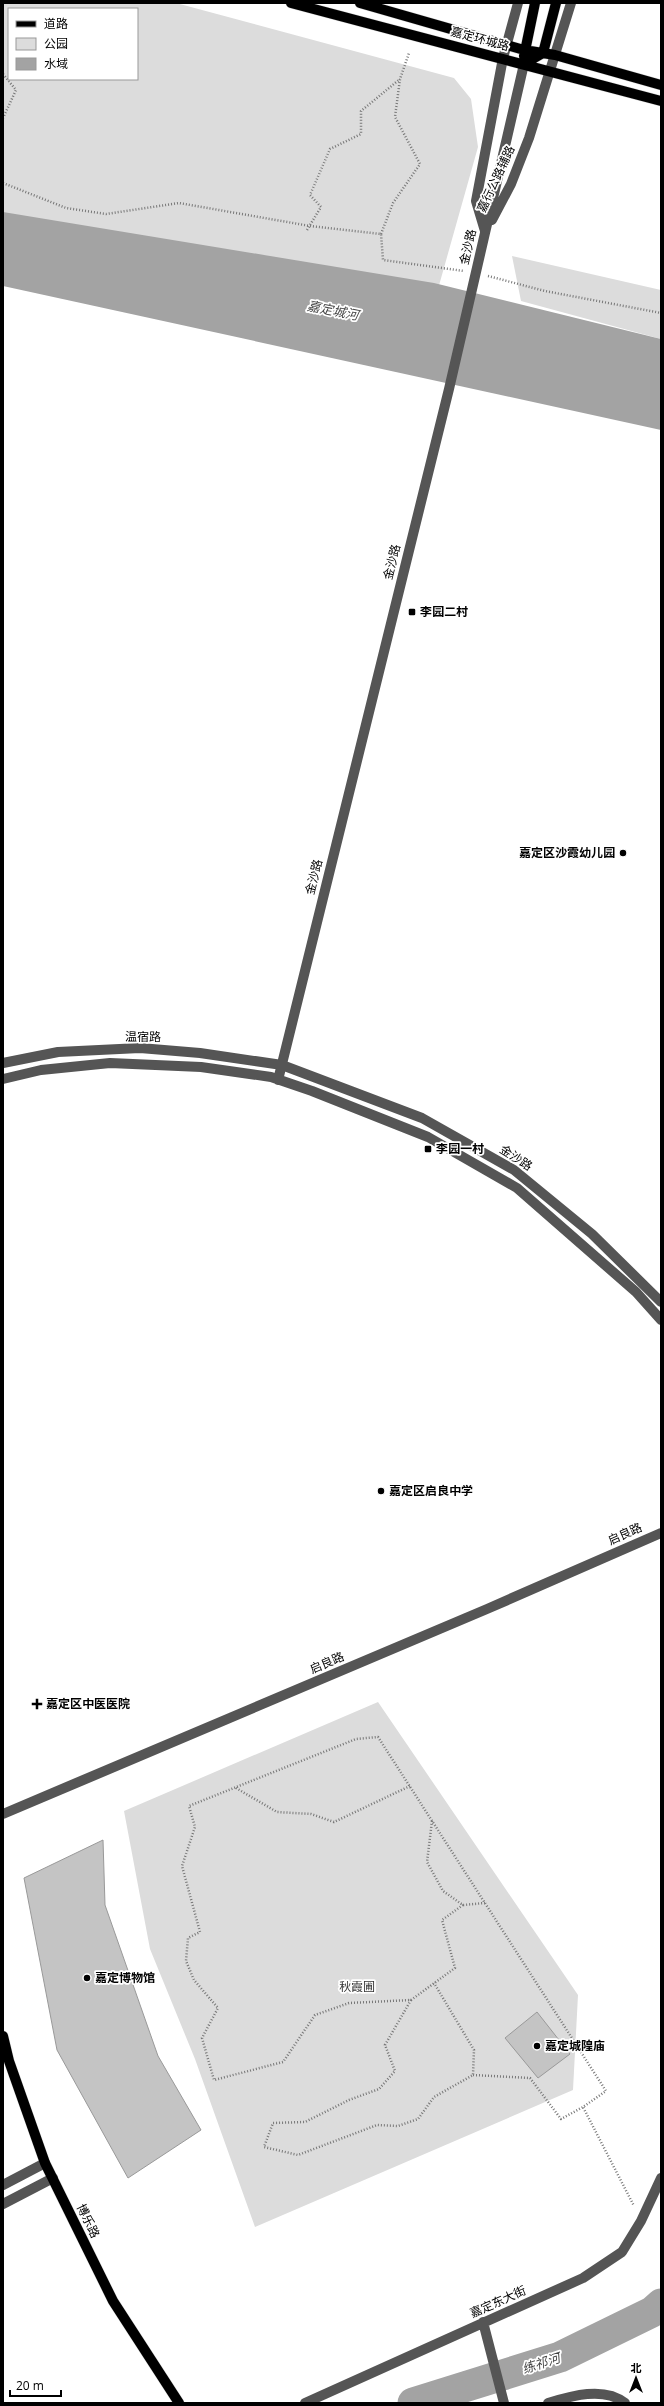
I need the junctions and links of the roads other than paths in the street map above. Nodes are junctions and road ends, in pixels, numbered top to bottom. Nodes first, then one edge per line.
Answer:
1 (291, 3) edge
2 (360, 3) edge
3 (518, 3) edge
4 (535, 3) edge
5 (556, 3) edge
6 (572, 3) edge
7 (507, 44) junction
8 (524, 50) junction
9 (543, 53) junction
10 (555, 55) junction
11 (503, 58) junction
12 (524, 64) junction
13 (550, 71) junction
14 (661, 85) edge
15 (661, 101) edge
16 (485, 232) junction
17 (3, 1062) edge
18 (282, 1065) junction
19 (3, 1079) edge
20 (278, 1080) junction
21 (661, 1302) edge
22 (661, 1320) edge
23 (661, 1533) edge
24 (3, 1814) edge
25 (3, 2036) edge
26 (45, 2163) junction
27 (53, 2178) junction
28 (661, 2178) edge
29 (3, 2186) edge
30 (3, 2204) edge
31 (483, 2322) junction
32 (179, 2403) edge
33 (304, 2403) edge
34 (504, 2403) edge
35 (548, 2403) edge
36 (625, 2403) edge

1 - 11 main road, 嘉定环城路
2 - 7 main road
3 - 7 street, 嘉行公路辅路
4 - 8 main road
5 - 9 main road
6 - 10 street, 嘉行公路辅路
7 - 8 main road
7 - 11 street, 嘉行公路辅路
8 - 9 main road
8 - 12 main road
9 - 10 main road
9 - 12 main road
10 - 13 street, 嘉行公路辅路
10 - 14 main road
11 - 12 main road, 嘉定环城路
11 - 16 street, 嘉行公路辅路
12 - 13 main road, 嘉定环城路
12 - 16 street, 金沙路
13 - 15 main road, 嘉定环城路
13 - 16 street, 嘉行公路辅路
16 - 18 street, 金沙路
17 - 18 street, 温宿路
18 - 20 street, 金沙路
18 - 21 street, 金沙路
19 - 20 street
20 - 22 street
23 - 24 street, 启良路
25 - 26 main road, 博乐路
26 - 27 main road, 博乐路
26 - 29 street
27 - 30 street
27 - 32 main road, 博乐路
28 - 31 street, 嘉定东大街
31 - 33 street, 嘉定东大街
31 - 34 street
35 - 36 street

